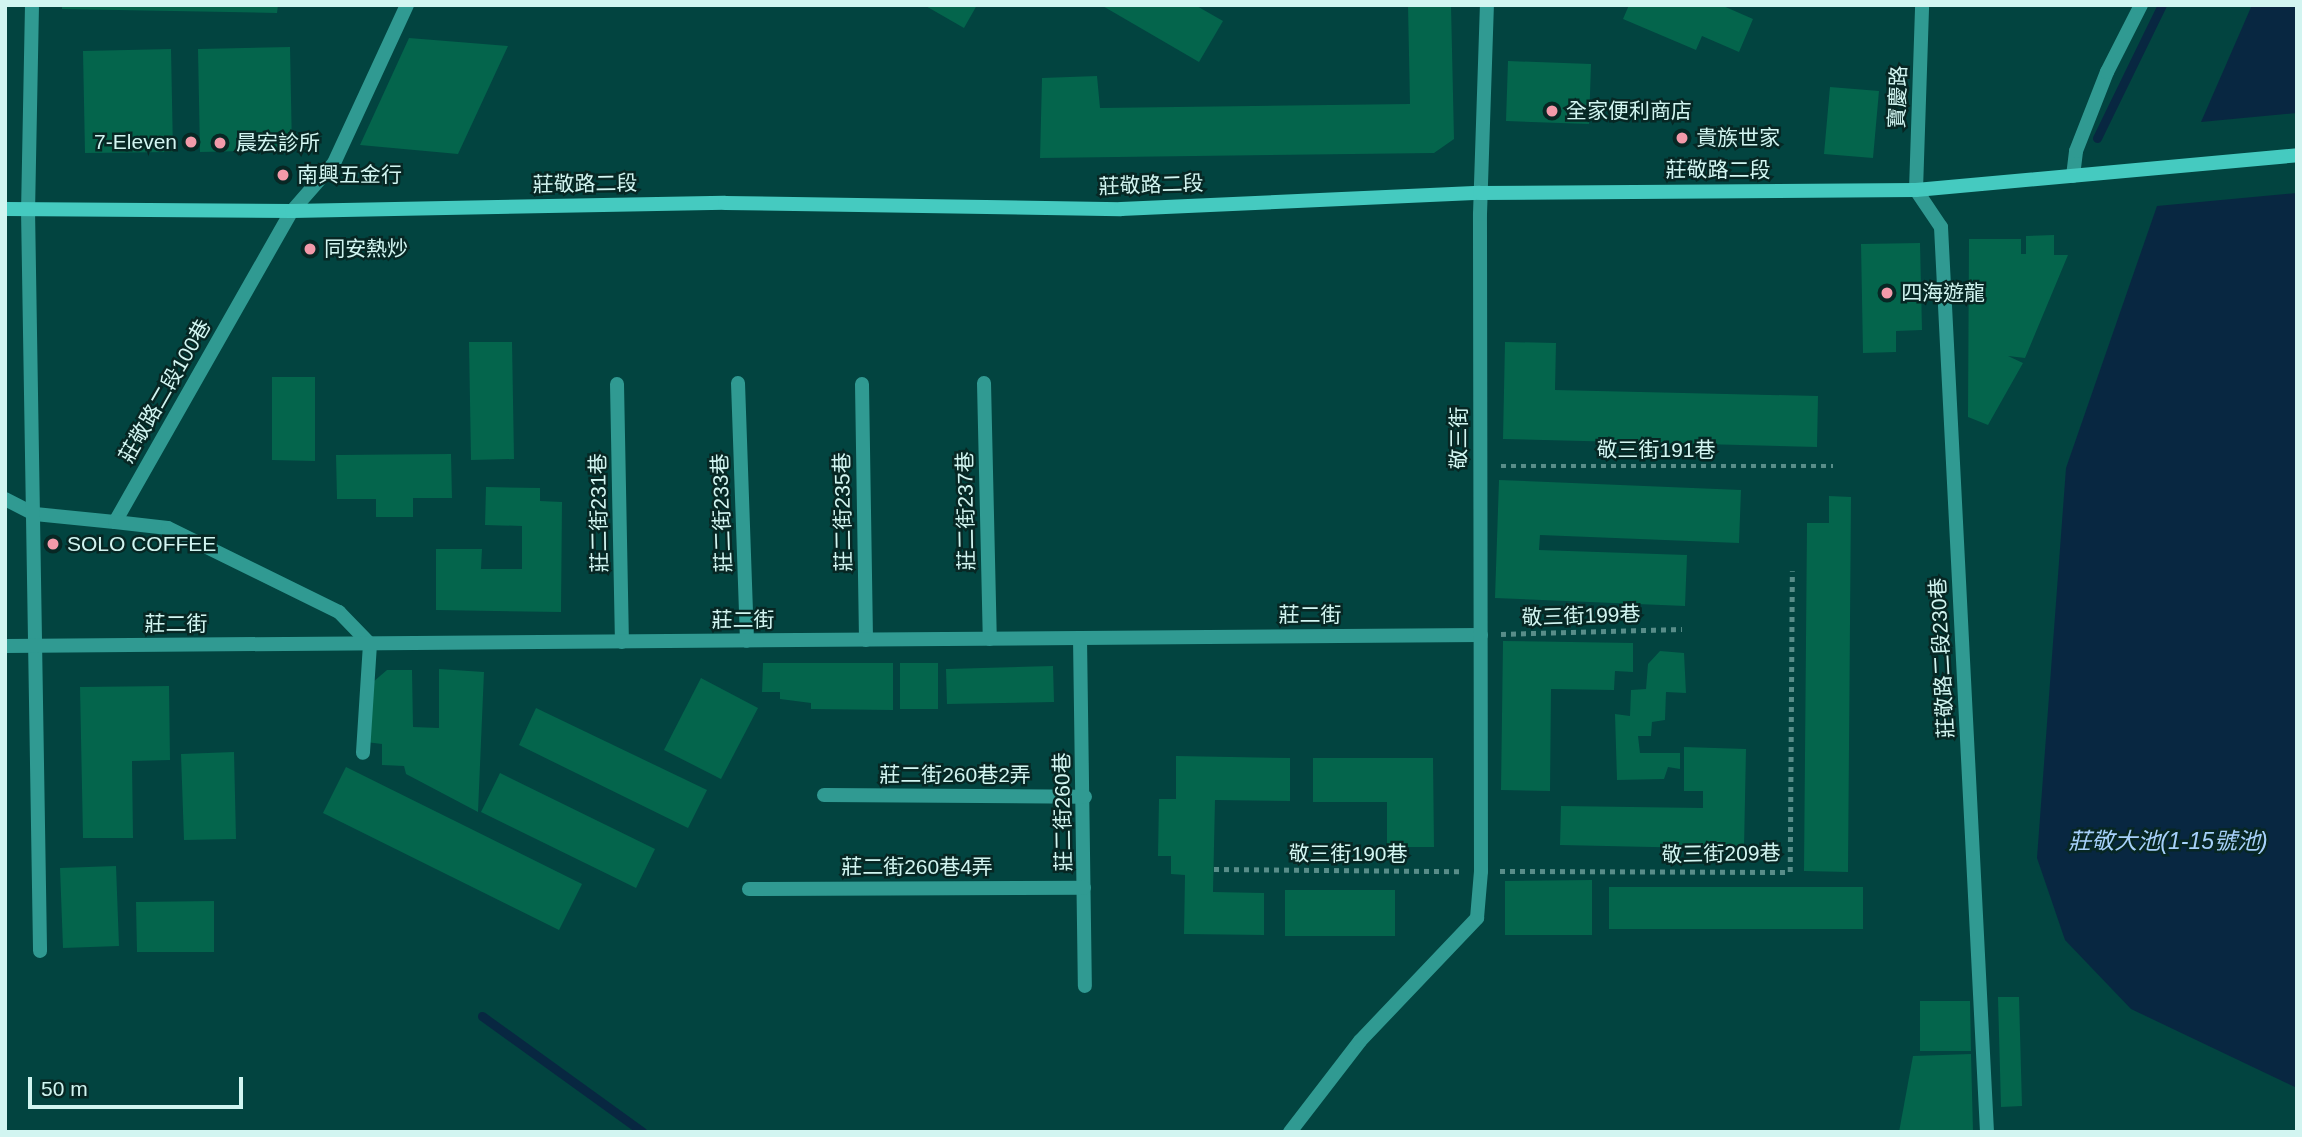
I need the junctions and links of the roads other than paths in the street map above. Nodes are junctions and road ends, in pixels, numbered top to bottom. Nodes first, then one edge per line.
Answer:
1 (32, 5) edge
2 (407, 5) edge
3 (1487, 5) edge
4 (1922, 5) edge
5 (2141, 5) edge
6 (2297, 155) edge
7 (2073, 176) junction
8 (1916, 190) junction
9 (1480, 193) junction
10 (5, 209) edge
11 (28, 209) junction
12 (292, 211) junction
13 (738, 383) dead end
14 (984, 383) dead end
15 (617, 384) dead end
16 (862, 384) dead end
17 (5, 499) edge
18 (35, 514) junction
19 (115, 522) junction
20 (1481, 635) junction
21 (1080, 638) junction
22 (990, 639) junction
23 (866, 640) junction
24 (747, 641) junction
25 (622, 642) junction
26 (370, 644) junction
27 (5, 646) edge
28 (33, 646) junction
29 (363, 753) dead end
30 (824, 795) dead end
31 (1085, 797) junction
32 (749, 888) dead end
33 (1084, 888) junction
34 (40, 951) dead end
35 (1085, 986) dead end
36 (1290, 1132) edge
37 (1987, 1132) edge

1 - 11 street
2 - 12 street, 莊敬路二段100巷
3 - 9 street, 敬三街
4 - 8 street, 寶慶路
5 - 7 street
6 - 7 street, 莊敬路二段
7 - 8 street, 莊敬路二段
8 - 9 street, 莊敬路二段
8 - 37 street, 莊敬路二段230巷
9 - 12 street, 莊敬路二段
9 - 20 street, 敬三街
10 - 11 street, 莊敬路二段
11 - 12 street, 莊敬路二段
11 - 18 street
12 - 19 street, 莊敬路二段100巷
13 - 24 street, 莊二街233巷
14 - 22 street, 莊二街237巷
15 - 25 street, 莊二街231巷
16 - 23 street, 莊二街235巷
17 - 18 street
18 - 19 street
18 - 28 street
19 - 26 street
20 - 21 street, 莊二街
20 - 36 street, 敬三街
21 - 22 street, 莊二街
21 - 31 street, 莊二街260巷
22 - 23 street, 莊二街
23 - 24 street, 莊二街
24 - 25 street, 莊二街
25 - 26 street, 莊二街
26 - 28 street, 莊二街
26 - 29 street
27 - 28 street, 莊二街
28 - 34 street
30 - 31 street, 莊二街260巷2弄
31 - 33 street, 莊二街260巷
32 - 33 street, 莊二街260巷4弄
33 - 35 street, 莊二街260巷

